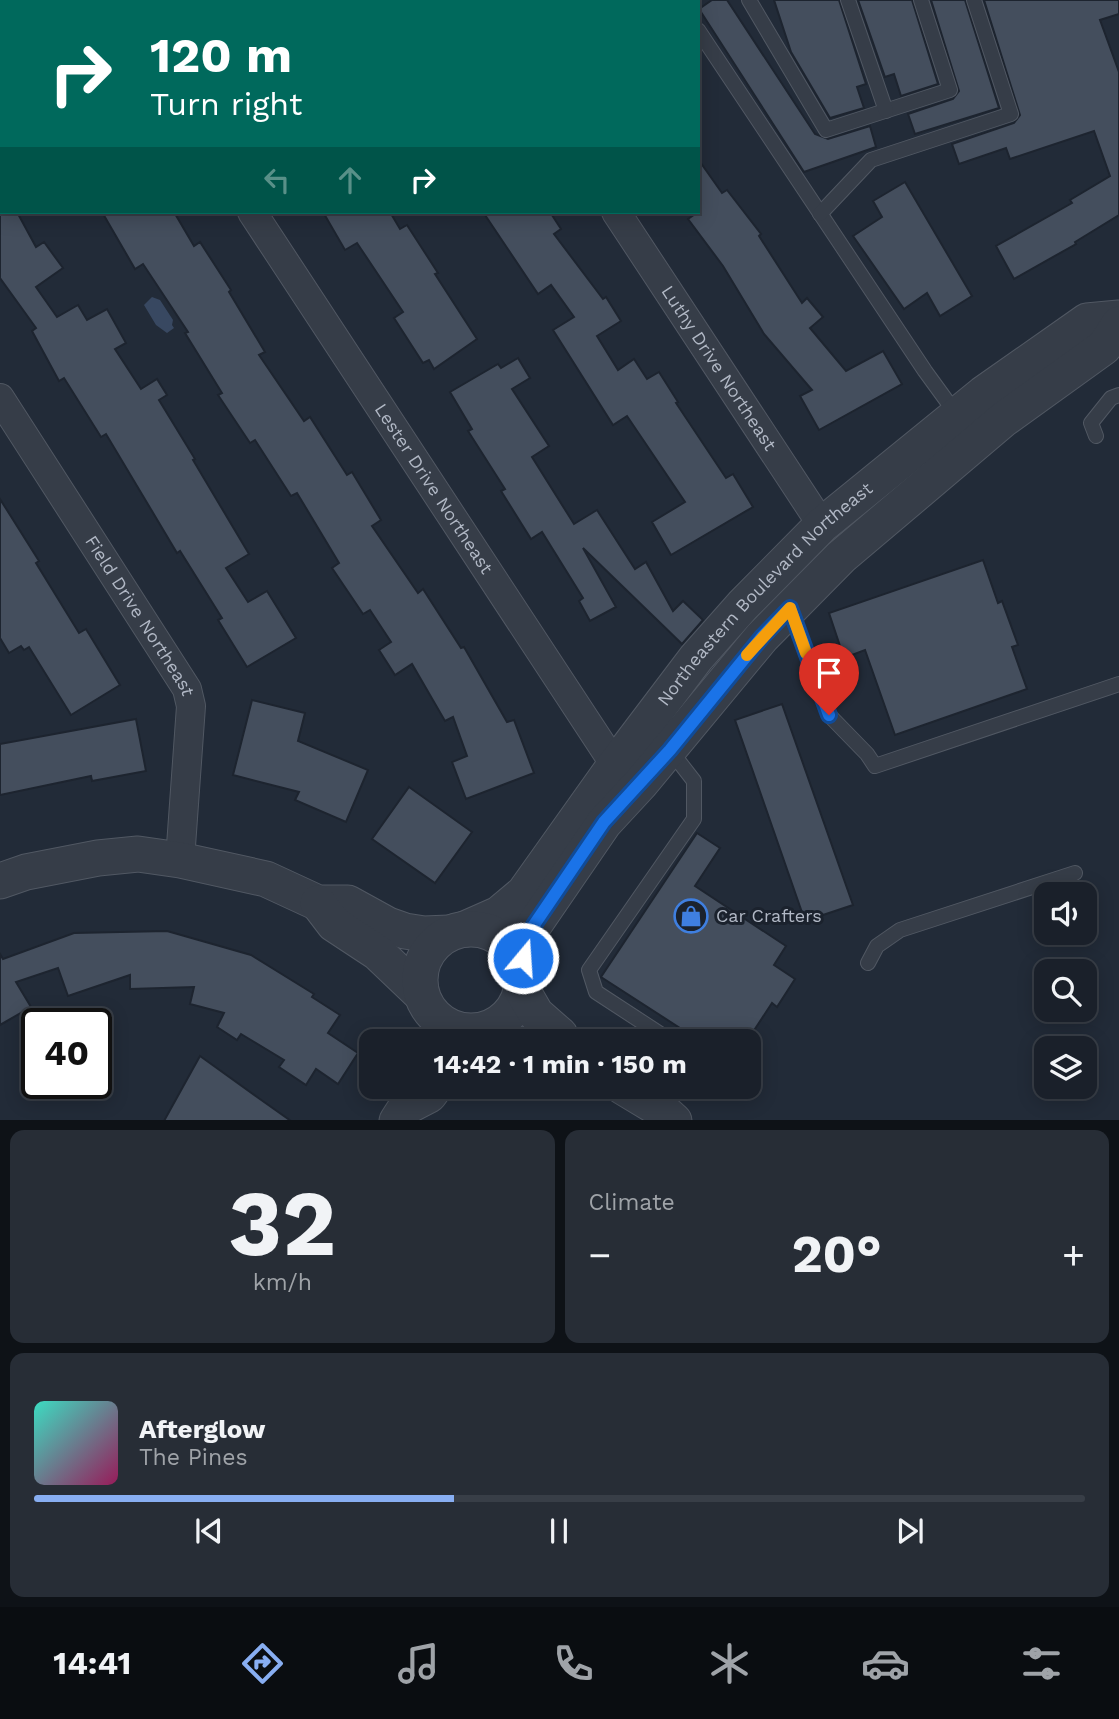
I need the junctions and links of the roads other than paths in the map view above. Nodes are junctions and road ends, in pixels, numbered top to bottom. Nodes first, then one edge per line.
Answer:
1 (749, 0) edge
2 (848, 0) edge
3 (921, 0) edge
4 (974, 0) edge
5 (700, 33) edge
6 (886, 111) junction
7 (253, 214) edge
8 (617, 214) edge
9 (820, 214) junction
10 (1119, 318) edge
11 (1119, 324) edge
12 (1119, 395) edge
13 (0, 398) edge
14 (956, 418) junction
15 (1096, 436) dead end
16 (822, 526) junction
17 (743, 605) junction
18 (790, 608) junction
19 (1119, 684) edge
20 (670, 750) junction
21 (615, 765) junction
22 (180, 860) junction
23 (1075, 873) dead end
24 (0, 881) edge
25 (318, 903) junction
26 (457, 931) junction
27 (868, 963) dead end
28 (522, 982) junction
29 (422, 995) junction
30 (422, 1029) edge
31 (461, 1029) edge
32 (486, 1029) edge
33 (553, 1029) edge
34 (653, 1029) edge
35 (420, 1099) edge
36 (643, 1099) edge
37 (403, 1105) edge
38 (673, 1120) edge

1 - 6 lane
2 - 6 lane
3 - 6 lane
4 - 9 lane
5 - 9 lane
7 - 21 street, Lester Drive Northeast
8 - 16 street, Luthy Drive Northeast
9 - 14 lane
10 - 14 street, Northeastern Boulevard Northeast
11 - 18 street, Northeastern Boulevard Northeast
12 - 15 lane
13 - 22 street, Field Drive Northeast
14 - 16 street, Northeastern Boulevard Northeast
14 - 18 street
16 - 17 street, Northeastern Boulevard Northeast
17 - 20 street
17 - 21 street, Northeastern Boulevard Northeast
18 - 19 lane
18 - 20 street, Northeastern Boulevard Northeast
20 - 28 street, Northeastern Boulevard Northeast
20 - 34 lane
21 - 26 street, Northeastern Boulevard Northeast
22 - 24 street
22 - 25 street
23 - 27 lane
25 - 26 street
25 - 29 street
26 - 28 street
26 - 29 street, Northeastern Boulevard Northeast
28 - 32 street, Northeastern Boulevard Northeast
28 - 33 street
29 - 30 street, Northeastern Boulevard Northeast
29 - 31 street
35 - 37 street
36 - 38 street

